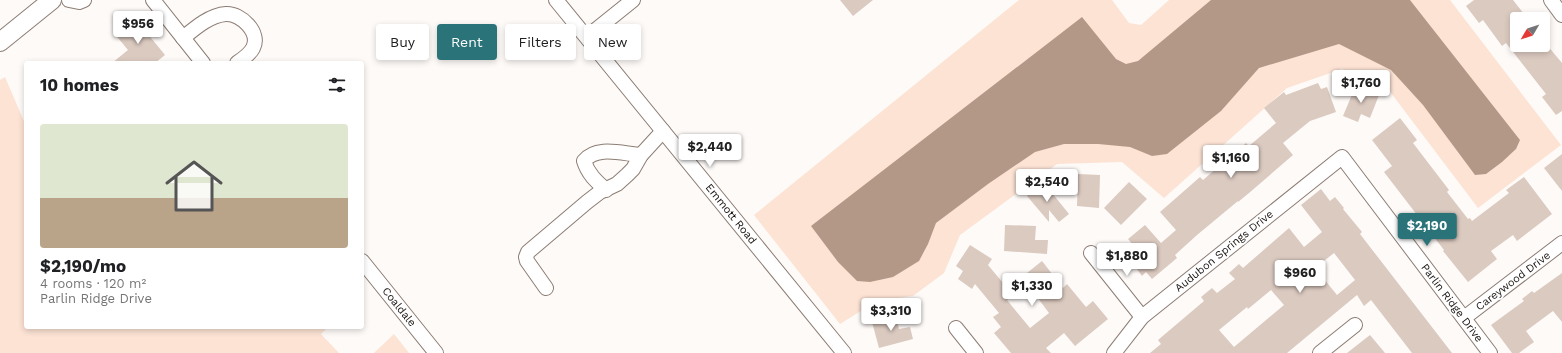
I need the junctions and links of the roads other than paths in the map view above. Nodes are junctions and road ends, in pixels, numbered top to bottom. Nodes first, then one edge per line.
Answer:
1 (52, 0) edge
2 (70, 0) edge
3 (84, 0) edge
4 (153, 0) edge
5 (556, 0) edge
6 (633, 0) edge
7 (1551, 0) edge
8 (1562, 15) edge
9 (603, 24) edge
10 (584, 33) edge
11 (183, 38) junction
12 (0, 42) edge
13 (606, 60) edge
14 (201, 61) edge
15 (240, 61) edge
16 (663, 131) junction
17 (641, 155) junction
18 (1342, 157) joint
19 (606, 190) junction
20 (1562, 243) edge
21 (1091, 253) dead end
22 (364, 263) edge
23 (546, 288) dead end
24 (1142, 317) junction
25 (1464, 318) junction
26 (1354, 325) dead end
27 (956, 328) dead end
28 (436, 353) edge
29 (844, 353) edge
30 (976, 353) edge
31 (1114, 353) edge
32 (1320, 353) edge
33 (1490, 353) edge

1 - 12 main road
2 - 3 street
4 - 11 street
5 - 10 street, Emmott Road
6 - 9 street
7 - 8 street
11 - 14 street
11 - 15 street
13 - 16 street, Emmott Road
16 - 17 street
16 - 29 street, Emmott Road
17 - 19 street
17 - 19 street
18 - 24 street, Audubon Springs Drive
18 - 25 street, Parlin Ridge Drive
19 - 23 street
20 - 25 street, Careywood Drive
21 - 24 street
22 - 28 street, Coaldale
24 - 31 street, Audubon Springs Drive
25 - 33 street, Parlin Ridge Drive
26 - 32 street
27 - 30 street

